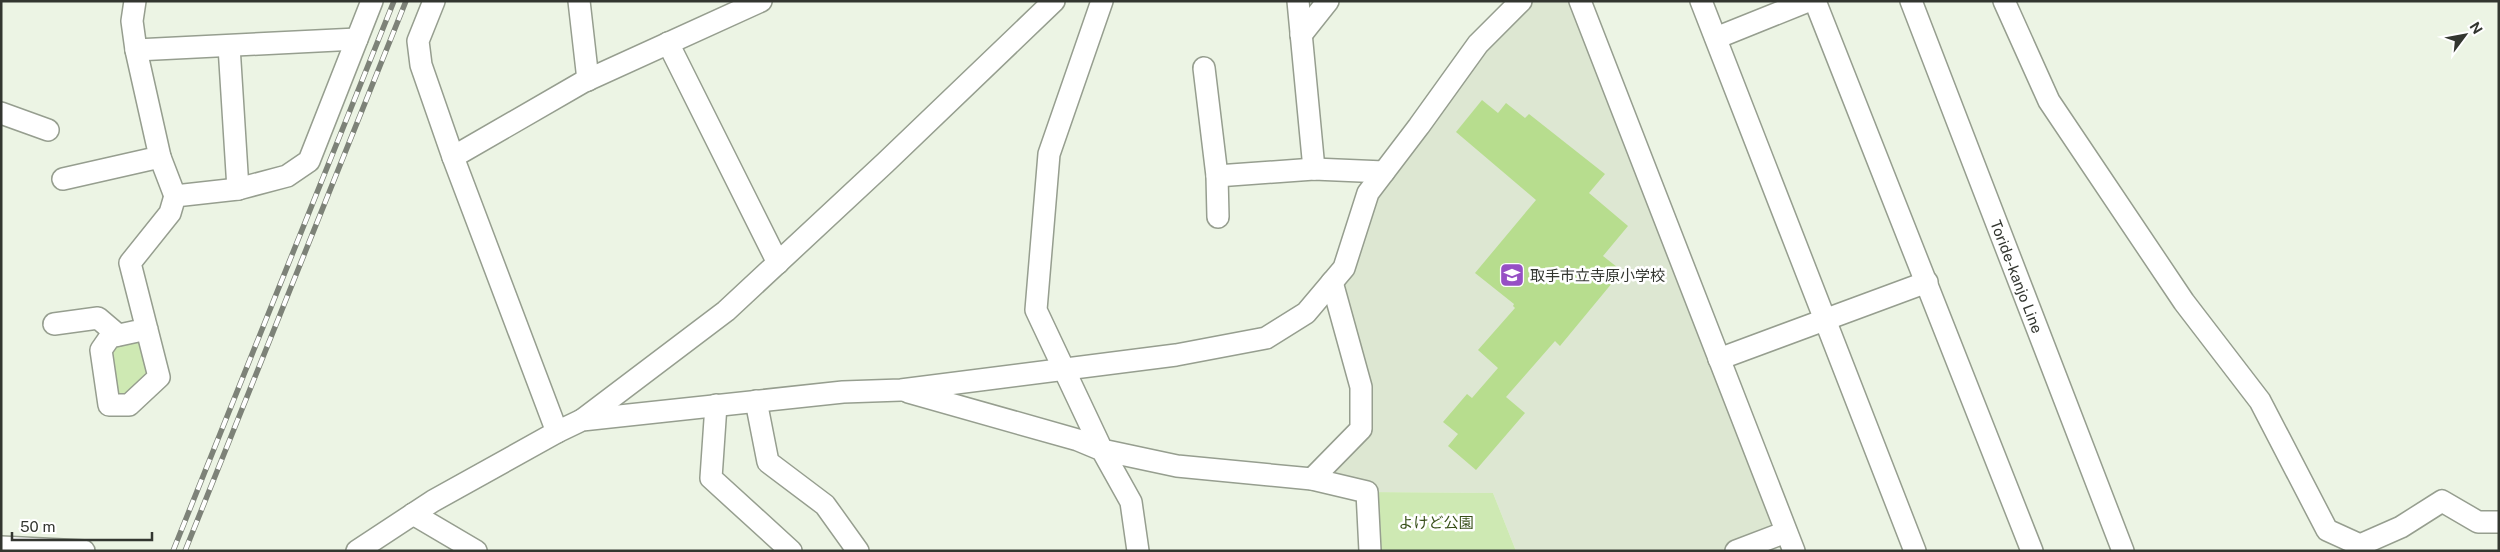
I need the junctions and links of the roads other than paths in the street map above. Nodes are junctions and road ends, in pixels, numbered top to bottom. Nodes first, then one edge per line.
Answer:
1 (135, 1) edge
2 (372, 1) edge
3 (434, 1) edge
4 (579, 1) edge
5 (761, 1) edge
6 (1054, 1) edge
7 (1102, 1) edge
8 (1298, 1) edge
9 (1328, 1) edge
10 (1521, 1) edge
11 (1580, 1) edge
12 (1701, 1) edge
13 (1808, 1) edge
14 (1815, 1) edge
15 (1911, 1) edge
16 (2004, 1) edge
17 (1301, 35) junction
18 (1716, 38) junction
19 (357, 39) junction
20 (668, 44) junction
21 (229, 46) junction
22 (136, 50) junction
23 (1204, 68) dead end
24 (588, 80) junction
25 (1, 113) edge
26 (48, 130) dead end
27 (160, 157) junction
28 (453, 157) junction
29 (1314, 169) junction
30 (1384, 172) junction
31 (1217, 176) junction
32 (63, 179) dead end
33 (238, 189) junction
34 (175, 196) junction
35 (1218, 217) dead end
36 (778, 263) junction
37 (1332, 282) junction
38 (1927, 282) junction
39 (1825, 322) junction
40 (54, 324) dead end
41 (148, 329) junction
42 (118, 335) junction
43 (1719, 359) junction
44 (1062, 368) junction
45 (901, 390) junction
46 (756, 400) junction
47 (716, 405) junction
48 (582, 420) junction
49 (557, 432) junction
50 (1102, 450) junction
51 (1312, 479) junction
52 (413, 514) junction
53 (2488, 522) edge
54 (2499, 535) edge
55 (1790, 541) edge
56 (2355, 546) edge
57 (1, 547) edge
58 (84, 551) edge
59 (357, 551) edge
60 (476, 551) edge
61 (791, 551) edge
62 (858, 551) edge
63 (1138, 551) edge
64 (1370, 551) edge
65 (1736, 551) edge
66 (1914, 551) edge
67 (2032, 551) edge
68 (2123, 551) edge

1 - 22 street
2 - 19 street
3 - 28 street
4 - 24 street
5 - 20 street
6 - 36 street
7 - 44 street
8 - 17 street
9 - 17 street
10 - 30 street
11 - 43 street
12 - 18 street
13 - 18 street
14 - 38 street
15 - 68 street, Toride-kanjo Line
16 - 56 street
17 - 29 street
18 - 39 street
19 - 21 street
19 - 33 street
20 - 24 street
20 - 36 street
21 - 22 street
21 - 33 street
22 - 27 street
23 - 31 street
24 - 28 street
25 - 26 street
27 - 32 street
27 - 34 street
28 - 49 street
29 - 30 street
29 - 31 street
30 - 37 street
31 - 35 street
33 - 34 street
34 - 41 street
36 - 48 street
37 - 44 street
37 - 51 street
38 - 39 street
38 - 67 street
39 - 43 street
39 - 66 street
40 - 42 street
41 - 42 street
41 - 42 street
43 - 55 street
44 - 45 street
44 - 50 street
45 - 46 street
45 - 50 street
46 - 47 street
46 - 62 street
47 - 48 street
47 - 61 street
48 - 49 street
49 - 52 street
50 - 51 street
50 - 63 street
51 - 64 street
52 - 59 street
52 - 60 street
53 - 54 street
53 - 56 street
55 - 65 street
57 - 58 street

